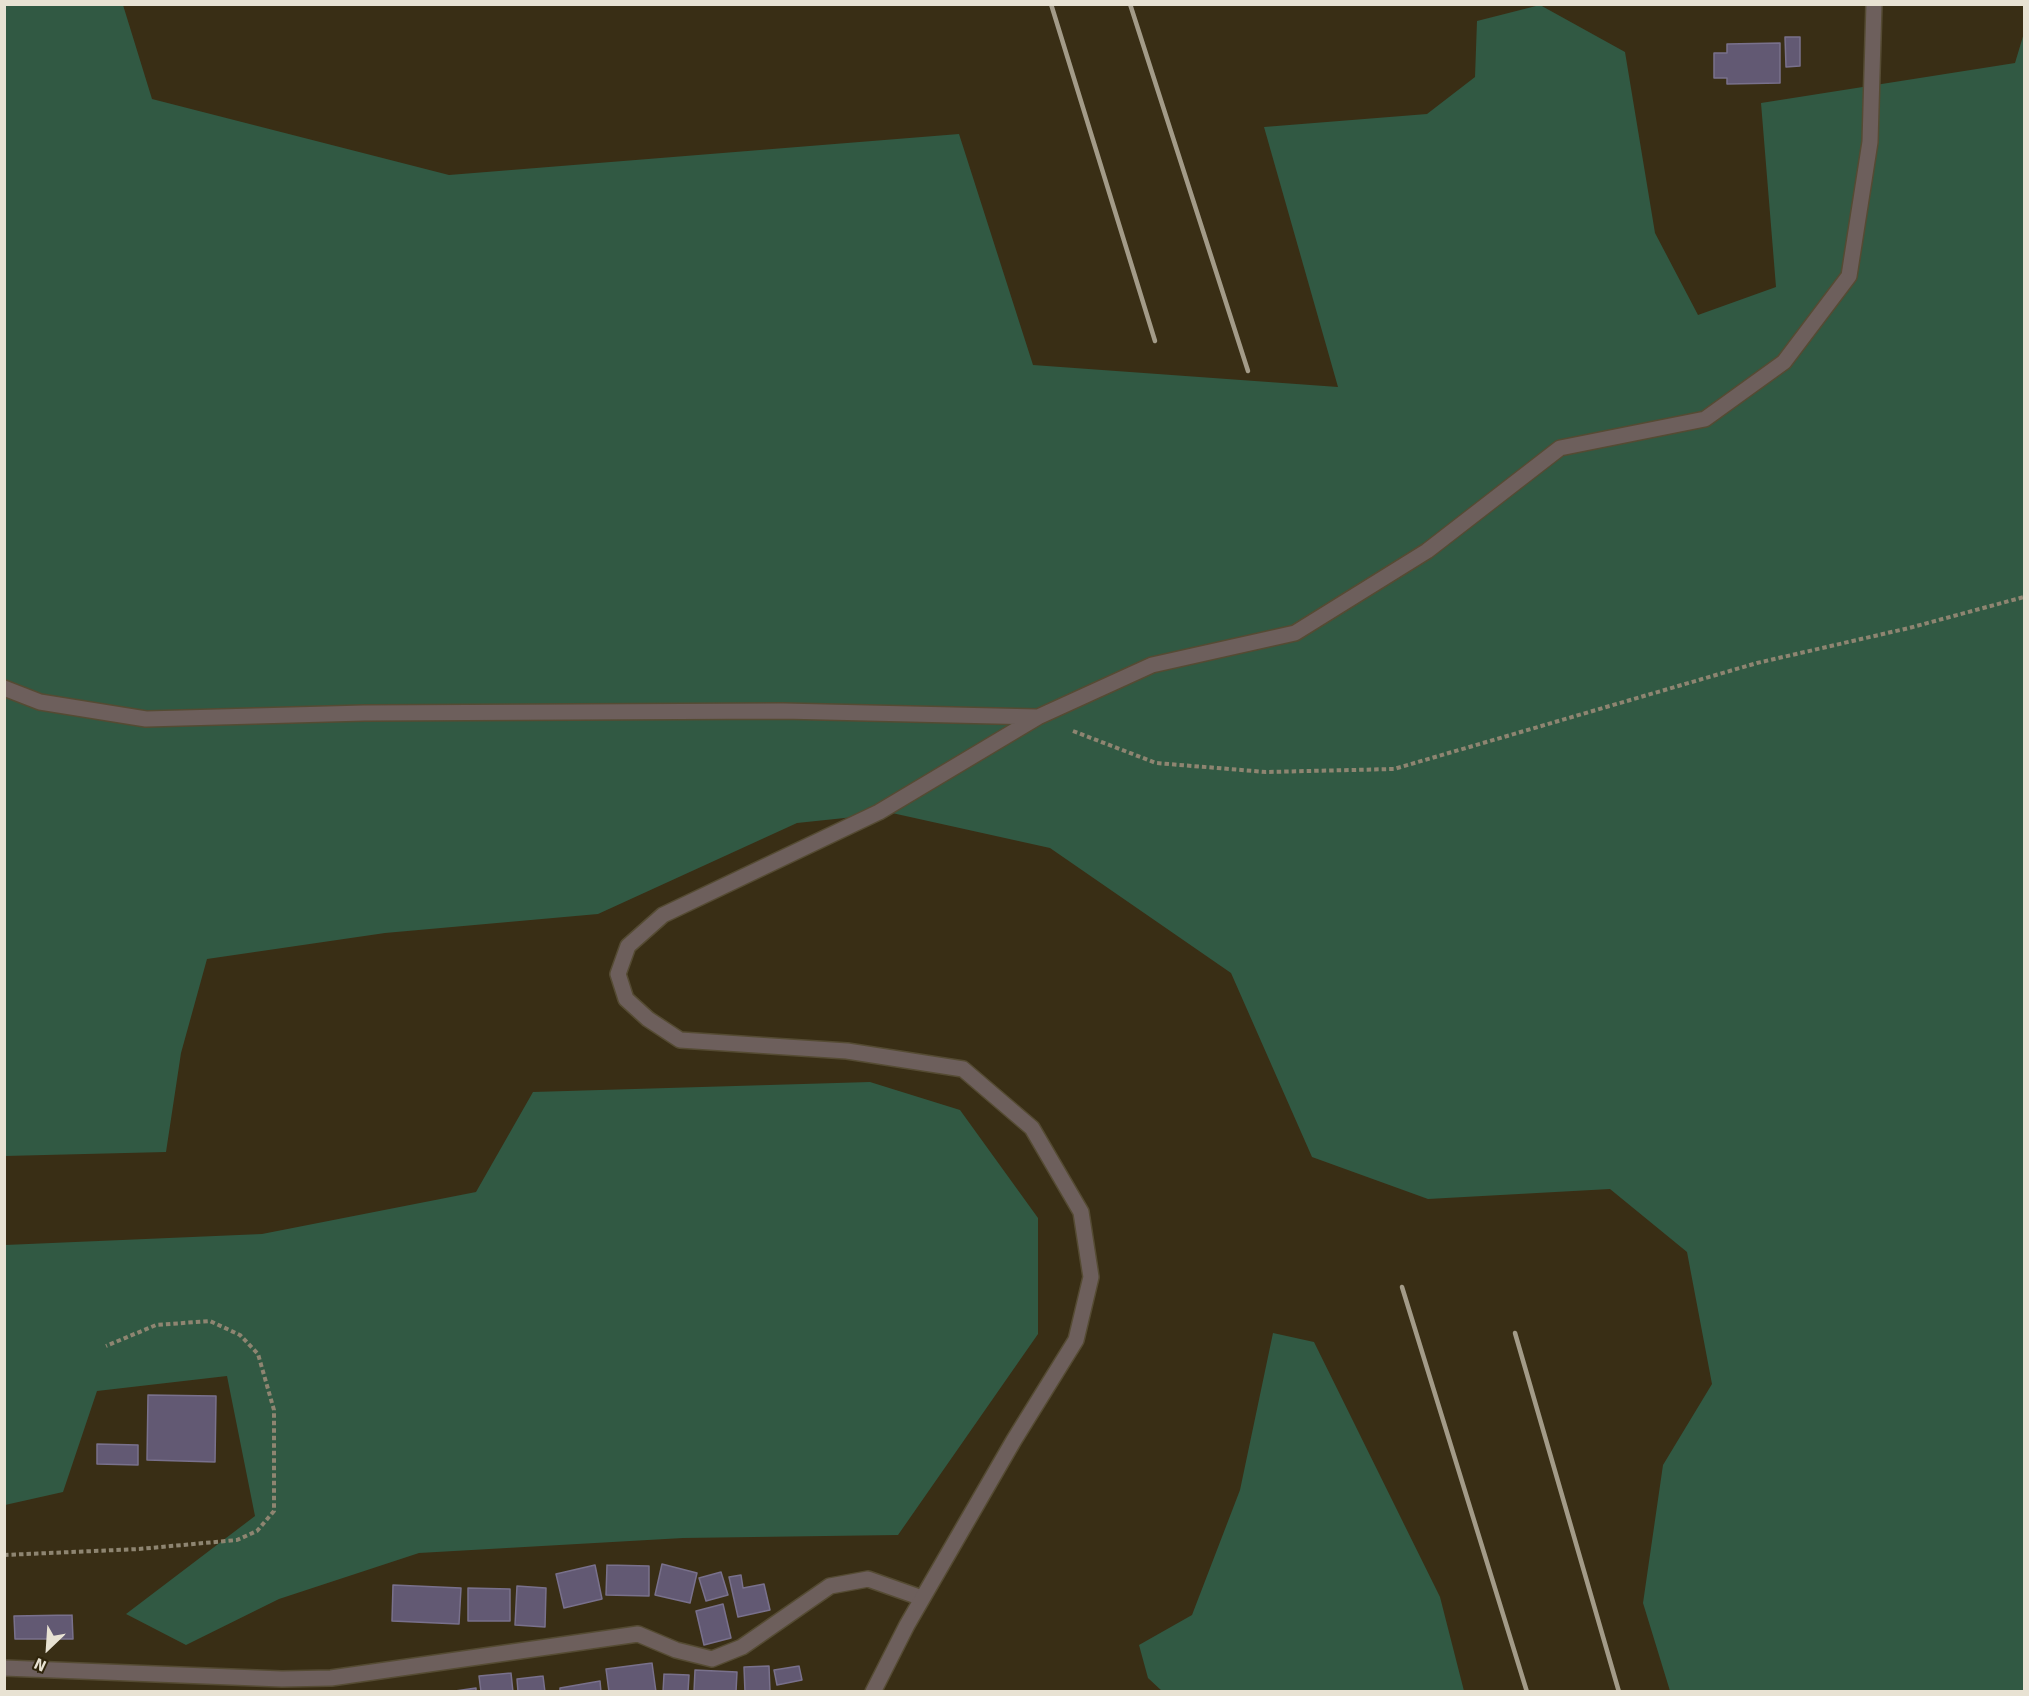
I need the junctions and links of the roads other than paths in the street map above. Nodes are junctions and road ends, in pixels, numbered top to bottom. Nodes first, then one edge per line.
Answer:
1 (1874, 4) edge
2 (4, 688) edge
3 (1038, 717) junction
4 (922, 1598) junction
5 (4, 1668) edge
6 (873, 1692) edge

1 - 3 street
2 - 3 street
3 - 4 street
4 - 5 street
4 - 6 street

